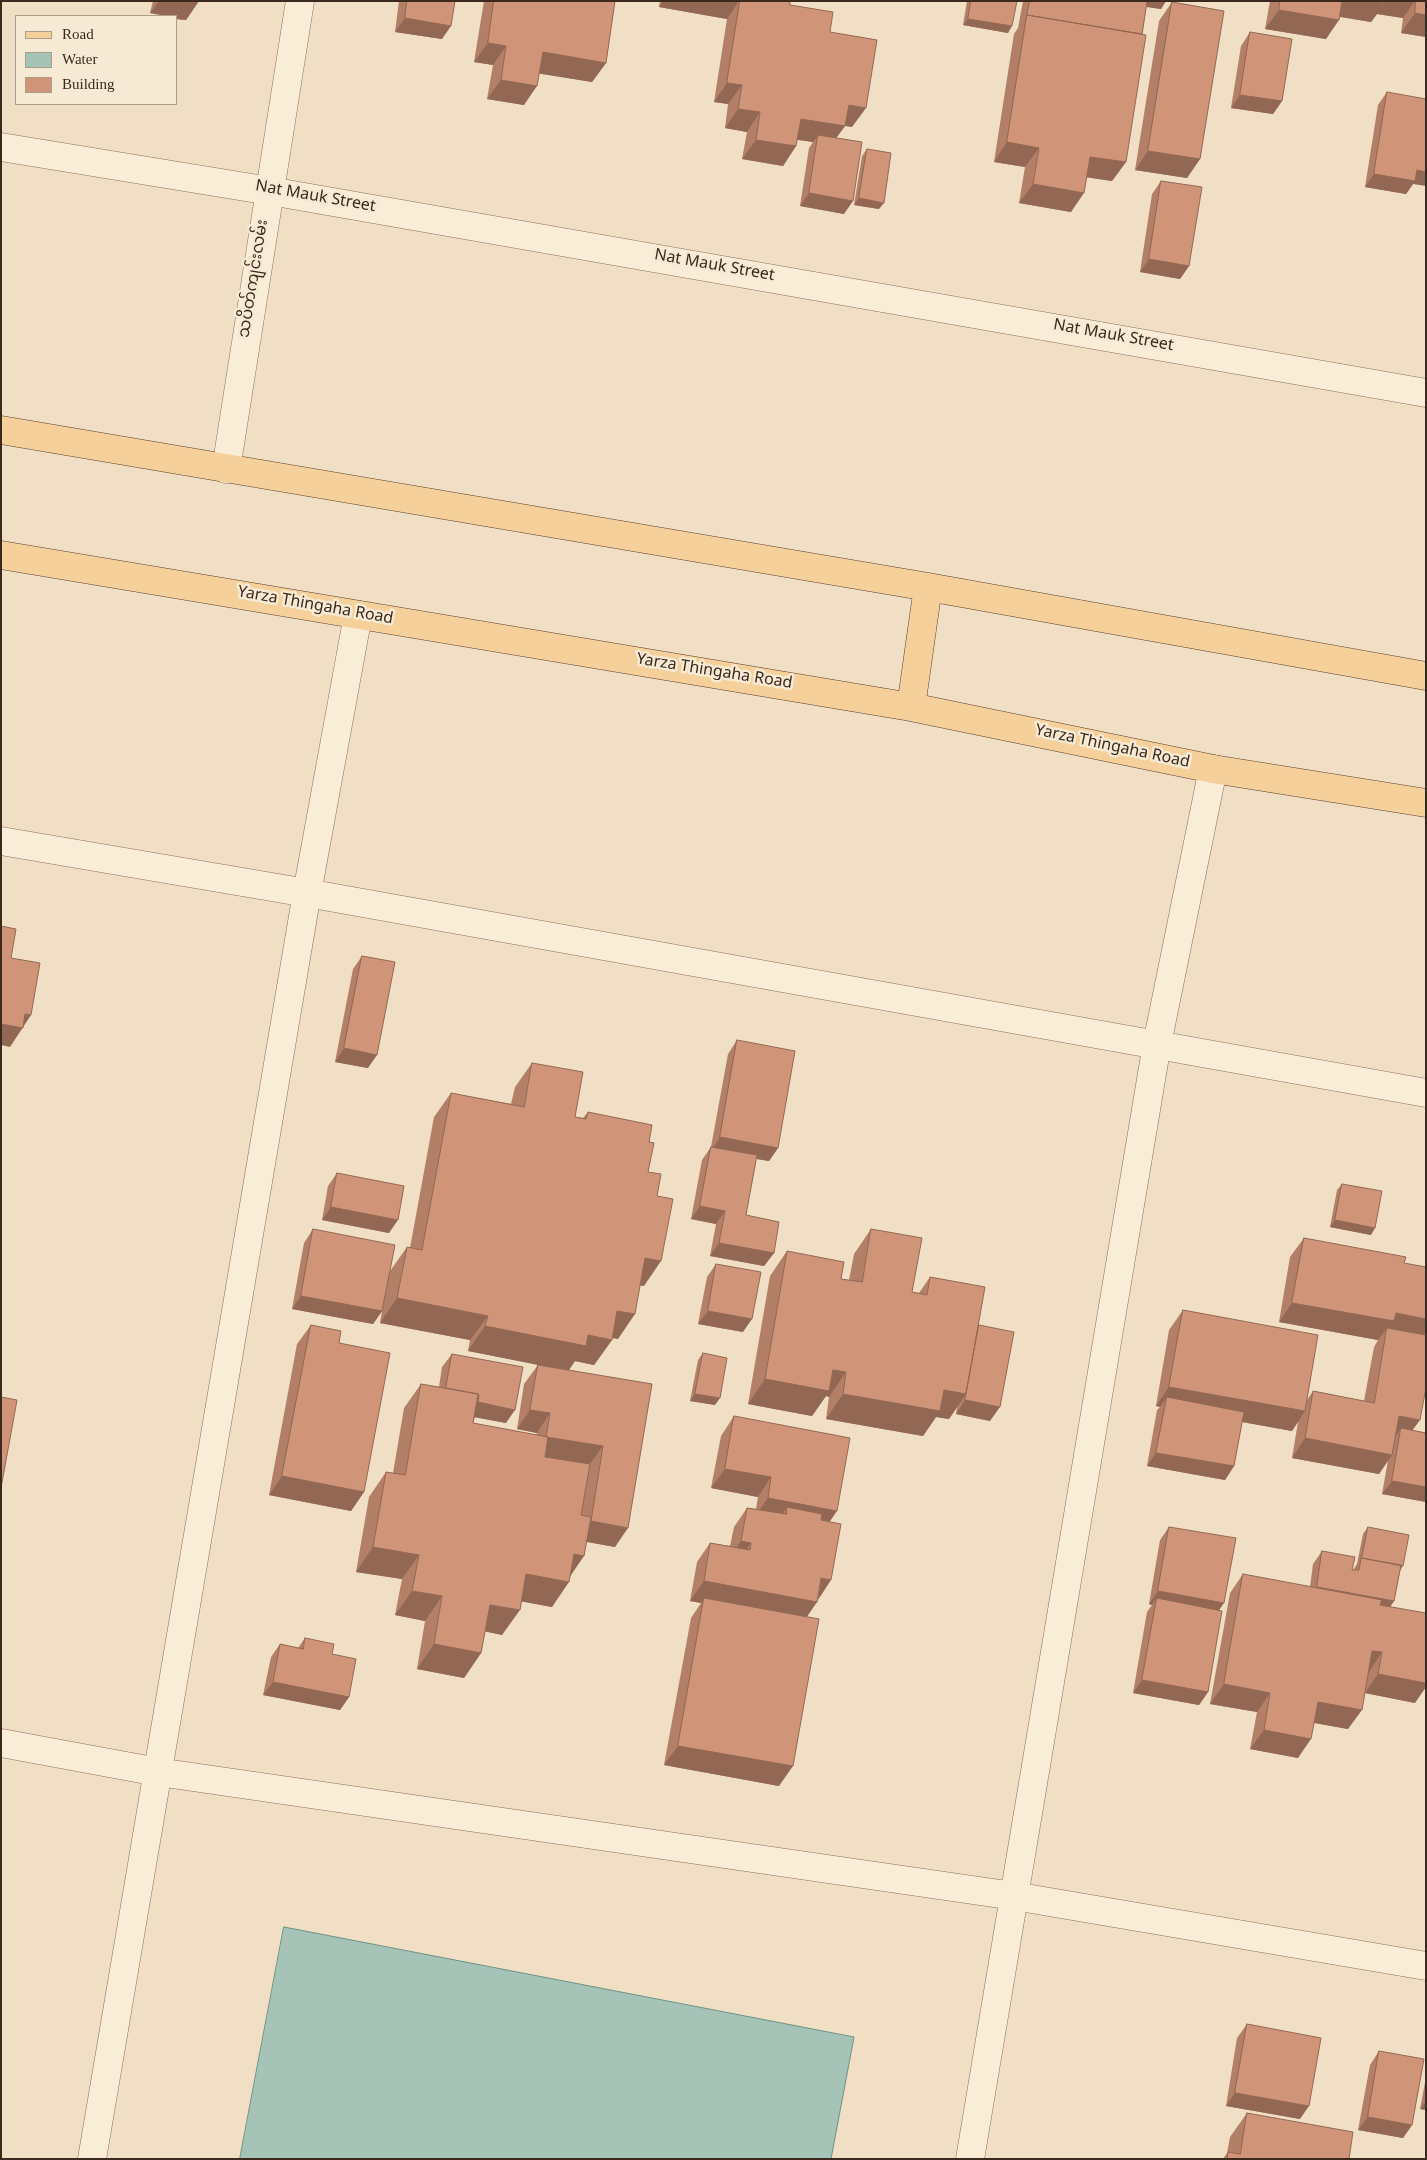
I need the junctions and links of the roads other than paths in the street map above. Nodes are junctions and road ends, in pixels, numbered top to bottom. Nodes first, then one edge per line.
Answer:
1 (300, 1) edge
2 (1, 147) edge
3 (270, 191) junction
4 (1426, 393) edge
5 (1, 430) edge
6 (226, 469) junction
7 (1, 555) edge
8 (928, 587) junction
9 (358, 616) junction
10 (1426, 676) edge
11 (911, 707) junction
12 (1214, 770) junction
13 (1426, 803) edge
14 (1, 841) edge
15 (307, 893) junction
16 (1158, 1044) junction
17 (1426, 1093) edge
18 (1, 1743) edge
19 (158, 1772) junction
20 (1014, 1896) junction
21 (1426, 1966) edge
22 (92, 2159) edge
23 (970, 2159) edge

1 - 3 street, သပိတ်ကျင်းလမ်း
2 - 3 street, Nat Mauk Street
3 - 4 street, Nat Mauk Street
3 - 6 street, သပိတ်ကျင်းလမ်း
5 - 6 main road
6 - 8 main road
7 - 9 main road, Yarza Thingaha Road
8 - 10 main road
8 - 11 main road
9 - 11 main road, Yarza Thingaha Road
9 - 15 street
11 - 12 main road, Yarza Thingaha Road
12 - 13 main road, Yarza Thingaha Road
12 - 16 street
14 - 15 street
15 - 16 street
15 - 19 street
16 - 17 street
16 - 20 street
18 - 19 street
19 - 20 street
19 - 22 street
20 - 21 street
20 - 23 street

